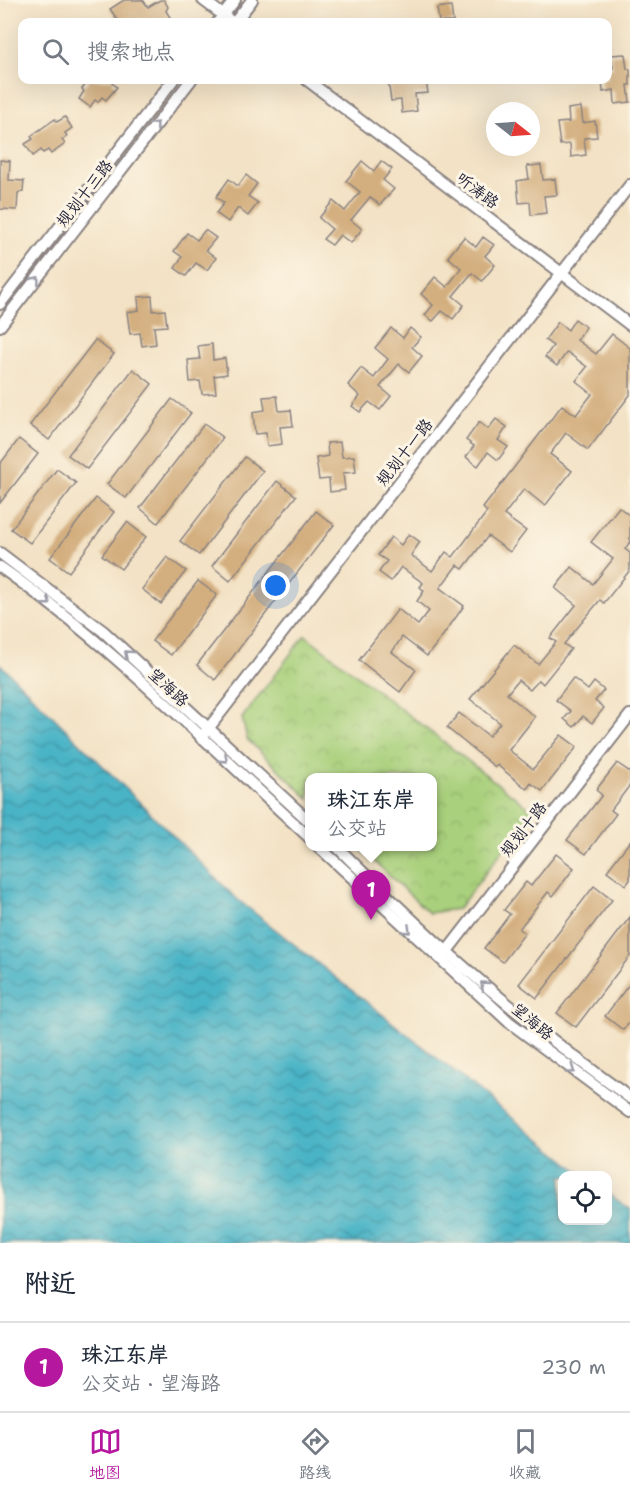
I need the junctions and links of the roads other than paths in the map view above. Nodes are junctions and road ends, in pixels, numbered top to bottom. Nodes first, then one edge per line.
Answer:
1 (203, 0) edge
2 (235, 0) edge
3 (252, 0) edge
4 (219, 18) edge
5 (221, 18) edge
6 (237, 18) edge
7 (170, 84) edge
8 (188, 84) edge
9 (312, 84) edge
10 (630, 185) edge
11 (561, 273) junction
12 (0, 304) edge
13 (630, 325) edge
14 (0, 326) edge
15 (0, 553) edge
16 (0, 567) edge
17 (630, 715) edge
18 (209, 728) junction
19 (201, 738) junction
20 (305, 818) edge
21 (305, 834) edge
22 (324, 851) edge
23 (341, 851) edge
24 (444, 956) junction
25 (630, 1098) edge
26 (630, 1112) edge

1 - 4 street
2 - 5 street
3 - 6 street
7 - 12 street, 规划十三路
14 -> 8 street, 规划十三路
9 - 11 street, 听涛路
10 - 11 street, 规划十一路
11 - 13 street, 听涛路
11 - 18 street, 规划十一路
18 -> 15 street, 望海路
16 -> 19 street, 望海路
17 - 24 street, 规划十路
18 - 19 street, 规划十一路
18 - 20 street, 望海路
19 -> 21 street, 望海路
22 -> 24 street, 望海路
23 - 24 street, 望海路
25 -> 24 street, 望海路
24 -> 26 street, 望海路

